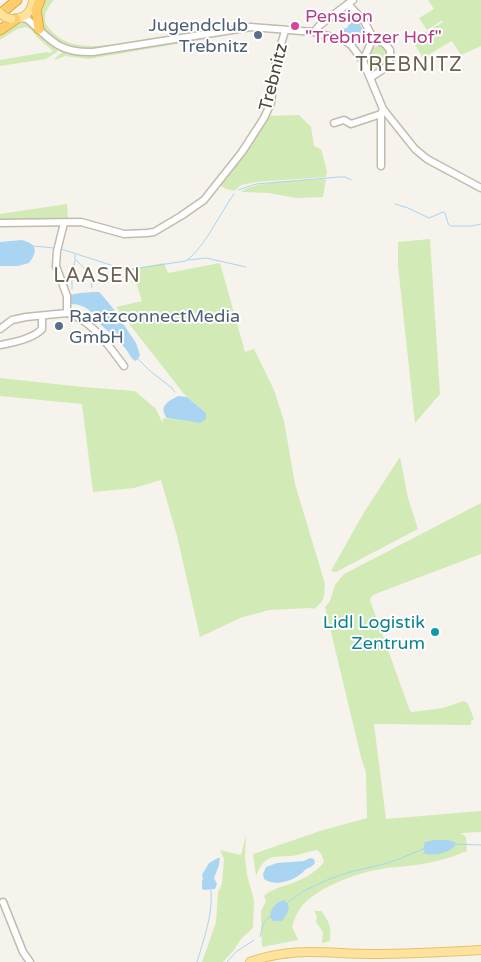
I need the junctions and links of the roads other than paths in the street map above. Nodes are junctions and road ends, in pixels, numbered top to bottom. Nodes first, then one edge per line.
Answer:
1 (12, 0) edge
2 (17, 0) edge
3 (351, 2) edge
4 (34, 3) edge
5 (0, 9) edge
6 (0, 14) edge
7 (16, 19) junction
8 (39, 29) junction
9 (0, 30) edge
10 (285, 31) junction
11 (314, 32) junction
12 (373, 38) junction
13 (363, 61) junction
14 (371, 78) junction
15 (382, 112) junction
16 (334, 123) dead end
17 (381, 166) dead end
18 (481, 188) edge
19 (0, 223) edge
20 (64, 223) junction
21 (67, 313) junction
22 (42, 316) junction
23 (0, 329) edge
24 (0, 345) edge
25 (124, 366) dead end
26 (3, 902) dead end
27 (481, 950) edge
28 (30, 962) edge
29 (250, 962) edge

1 - 5 highway
2 - 6 highway
3 - 11 street, Trebnitz
3 - 12 street, Trebnitz
4 - 7 main road
4 - 8 highway
4 - 8 street
6 - 7 main road, bridge
7 - 8 street, Trebnitz
7 - 9 highway
8 - 10 street, Trebnitz
10 - 11 street, Trebnitz
10 - 20 street, Trebnitz
11 - 13 street, Trebnitz
12 - 13 street
12 - 14 street, Trebnitz
13 - 14 street, Trebnitz
14 - 15 street, Trebnitz
15 - 16 street
15 - 17 street
15 - 18 street
19 - 20 street
20 - 21 street
21 - 22 street
21 - 25 street
22 - 23 street
22 - 24 street
26 - 28 street
27 - 29 main road

